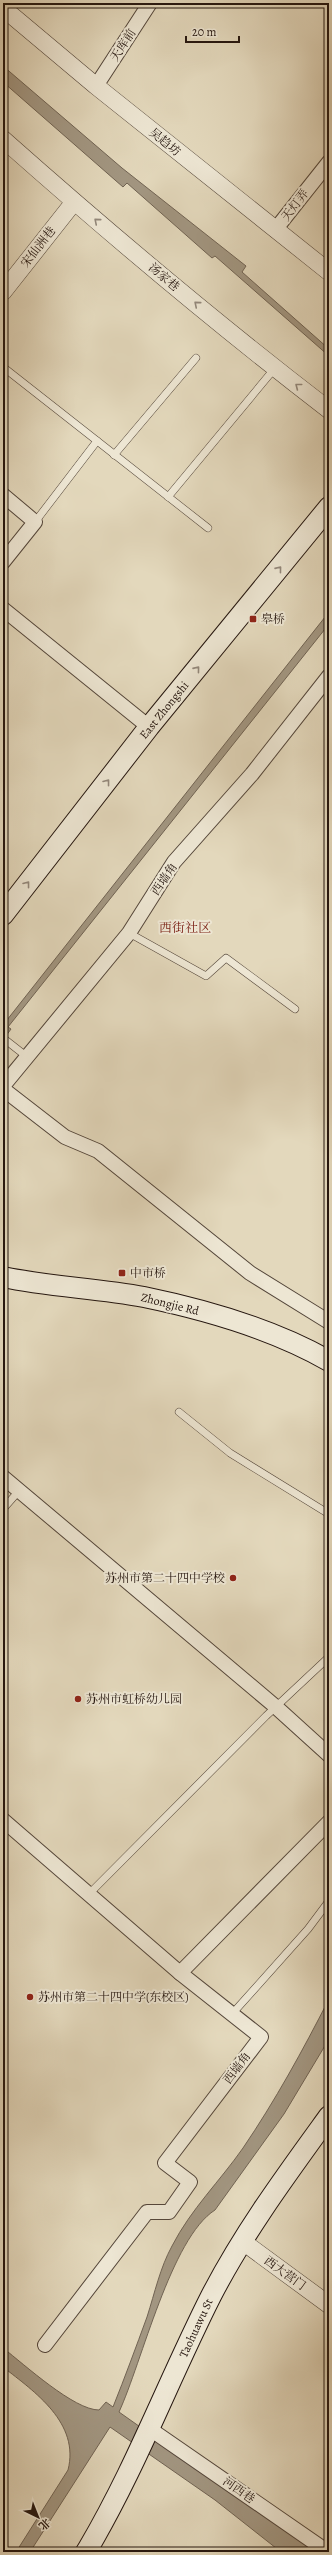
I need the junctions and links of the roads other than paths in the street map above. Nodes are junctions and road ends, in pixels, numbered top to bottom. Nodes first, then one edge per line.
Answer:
1 (150, 3) edge
2 (3, 8) edge
3 (96, 86) junction
4 (3, 139) edge
5 (329, 162) edge
6 (74, 202) junction
7 (275, 230) junction
8 (329, 272) edge
9 (3, 292) edge
10 (196, 358) dead end
11 (3, 368) edge
12 (275, 368) junction
13 (329, 410) edge
14 (97, 441) junction
15 (114, 455) junction
16 (3, 495) edge
17 (168, 497) junction
18 (329, 507) edge
19 (35, 522) junction
20 (208, 528) dead end
21 (3, 562) edge
22 (3, 609) edge
23 (327, 683) edge
24 (149, 727) junction
25 (3, 915) edge
26 (129, 933) junction
27 (295, 1009) dead end
28 (3, 1038) edge
29 (26, 1056) junction
30 (3, 1088) edge
31 (3, 1277) edge
32 (329, 1322) edge
33 (329, 1361) edge
34 (180, 1412) dead end
35 (3, 1478) edge
36 (18, 1492) junction
37 (3, 1509) edge
38 (329, 1514) edge
39 (329, 1657) edge
40 (276, 1707) junction
41 (328, 1752) edge
42 (329, 1822) edge
43 (4, 1823) edge
44 (88, 1895) junction
45 (329, 1901) edge
46 (180, 1973) junction
47 (232, 2014) junction
48 (329, 2116) edge
49 (242, 2241) junction
50 (329, 2304) edge
51 (45, 2345) dead end
52 (150, 2430) junction
53 (86, 2552) edge
54 (328, 2552) edge

1 - 3 street, 天库前
2 - 3 street, 吴趋坊
3 - 7 street, 吴趋坊
4 - 6 street, 汤家巷
5 - 7 street, 天灯弄
6 - 9 street, 宋仙洲巷
12 -> 6 street, 汤家巷
7 - 8 street, 吴趋坊
10 - 15 lane
11 - 14 lane
13 -> 12 street, 汤家巷
12 - 17 lane
14 - 15 lane
14 - 19 lane
15 - 17 lane
16 - 19 street
17 - 20 lane
24 -> 18 main road, East Zhongshi
19 - 21 street
22 - 24 street
23 - 26 street, 西墙角
25 -> 24 main road, East Zhongshi
26 - 27 lane
26 - 29 street, 西墙角
28 - 29 lane
29 - 30 street, 西墙角
30 - 32 street
31 - 33 main road, Zhongjie Rd
34 - 38 lane
35 - 36 street
36 - 37 lane
36 - 40 street
39 - 40 lane
40 - 41 street
40 - 44 lane
42 - 46 street
43 - 44 street, 西墙角
44 - 46 street, 西墙角
45 - 47 lane
46 - 47 street, 西墙角
47 - 51 street, 西墙角
48 - 49 main road, Taohuawu St
49 - 50 street, 西大营门
49 - 52 main road, Taohuawu St
52 - 53 main road, Taohuawu St
52 - 54 street, 河西巷

